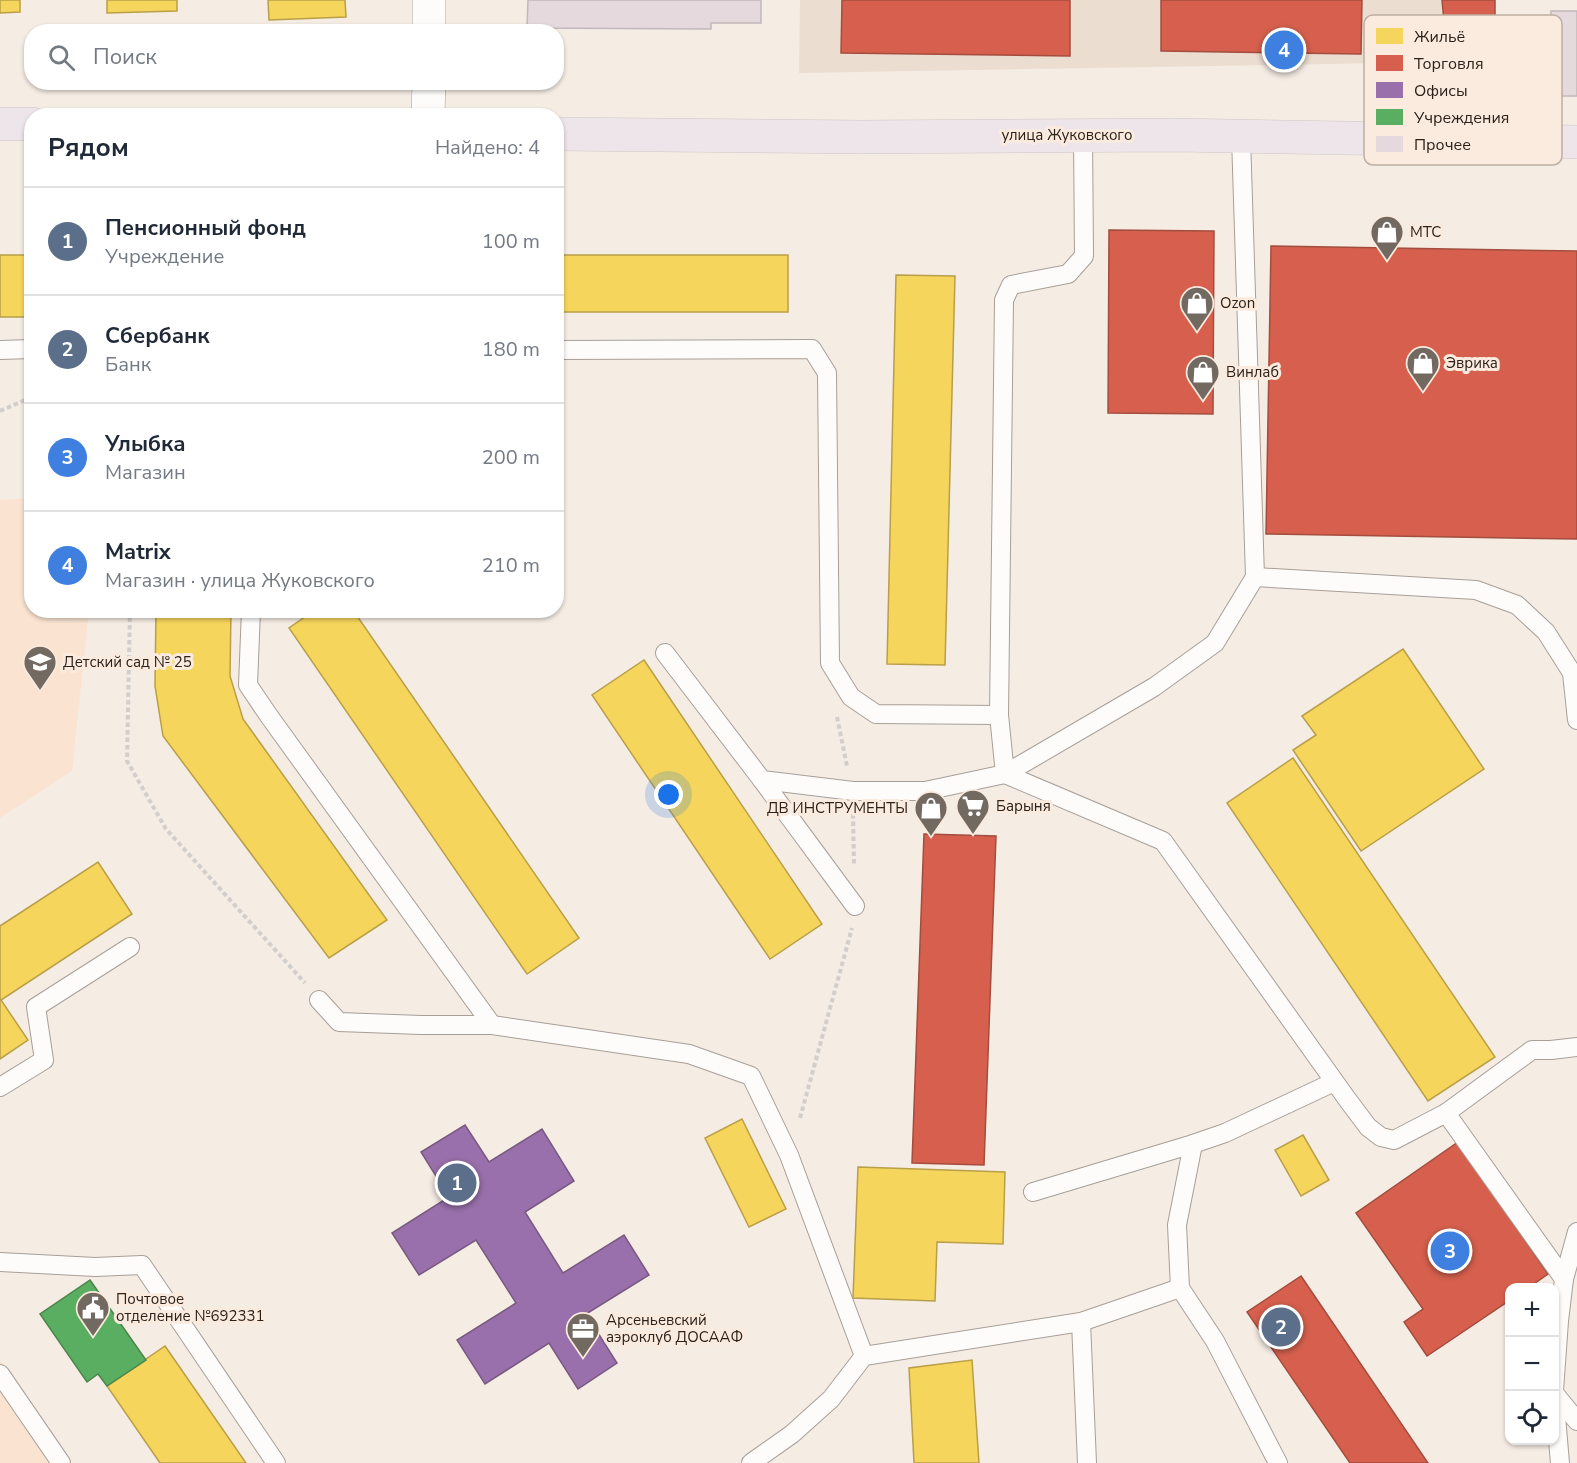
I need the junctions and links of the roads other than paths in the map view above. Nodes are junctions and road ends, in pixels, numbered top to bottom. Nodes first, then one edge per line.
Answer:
1 (429, 0) edge
2 (429, 24) edge
3 (429, 90) edge
4 (428, 108) edge
5 (0, 124) edge
6 (24, 124) edge
7 (564, 134) edge
8 (1083, 134) junction
9 (1241, 137) junction
10 (1364, 139) edge
11 (1562, 142) edge
12 (1577, 142) edge
13 (24, 349) edge
14 (0, 350) edge
15 (564, 350) edge
16 (1255, 577) junction
17 (251, 618) edge
18 (665, 653) dead end
19 (999, 715) junction
20 (1577, 720) edge
21 (1005, 774) junction
22 (762, 780) junction
23 (855, 906) dead end
24 (130, 947) dead end
25 (319, 1000) road end
26 (492, 1025) junction
27 (1577, 1047) edge
28 (1334, 1082) junction
29 (0, 1087) edge
30 (1446, 1113) junction
31 (1193, 1144) junction
32 (1033, 1192) dead end
33 (1577, 1232) edge
34 (0, 1262) edge
35 (1564, 1280) junction
36 (1180, 1288) junction
37 (1081, 1322) junction
38 (864, 1356) junction
39 (0, 1374) edge
40 (1554, 1391) edge
41 (1559, 1398) edge
42 (1577, 1421) edge
43 (1558, 1445) edge
44 (61, 1463) edge
45 (276, 1463) edge
46 (751, 1463) edge
47 (1087, 1463) edge
48 (1278, 1463) edge
49 (1560, 1463) edge

1 - 2 street
3 - 4 street
5 - 6 main road
7 - 8 main road, улица Жуковского
8 - 9 main road, улица Жуковского
8 - 19 lane
9 - 10 main road, улица Жуковского
9 - 16 lane
11 - 12 main road, улица Жуковского
13 - 14 lane
15 - 19 lane
16 - 20 lane
16 - 21 lane
17 - 26 lane
18 - 22 lane
19 - 21 lane
21 - 22 lane
21 - 28 lane
22 - 23 lane
24 - 29 lane
25 - 26 lane
26 - 38 lane
27 - 30 lane
28 - 30 lane
28 - 31 lane
30 - 35 lane
31 - 32 lane
31 - 36 lane
33 - 35 lane
34 - 45 lane
35 - 40 lane
36 - 37 lane
36 - 48 lane
37 - 38 lane
37 - 47 lane
38 - 46 lane
39 - 44 lane
41 - 42 lane
43 - 49 lane

